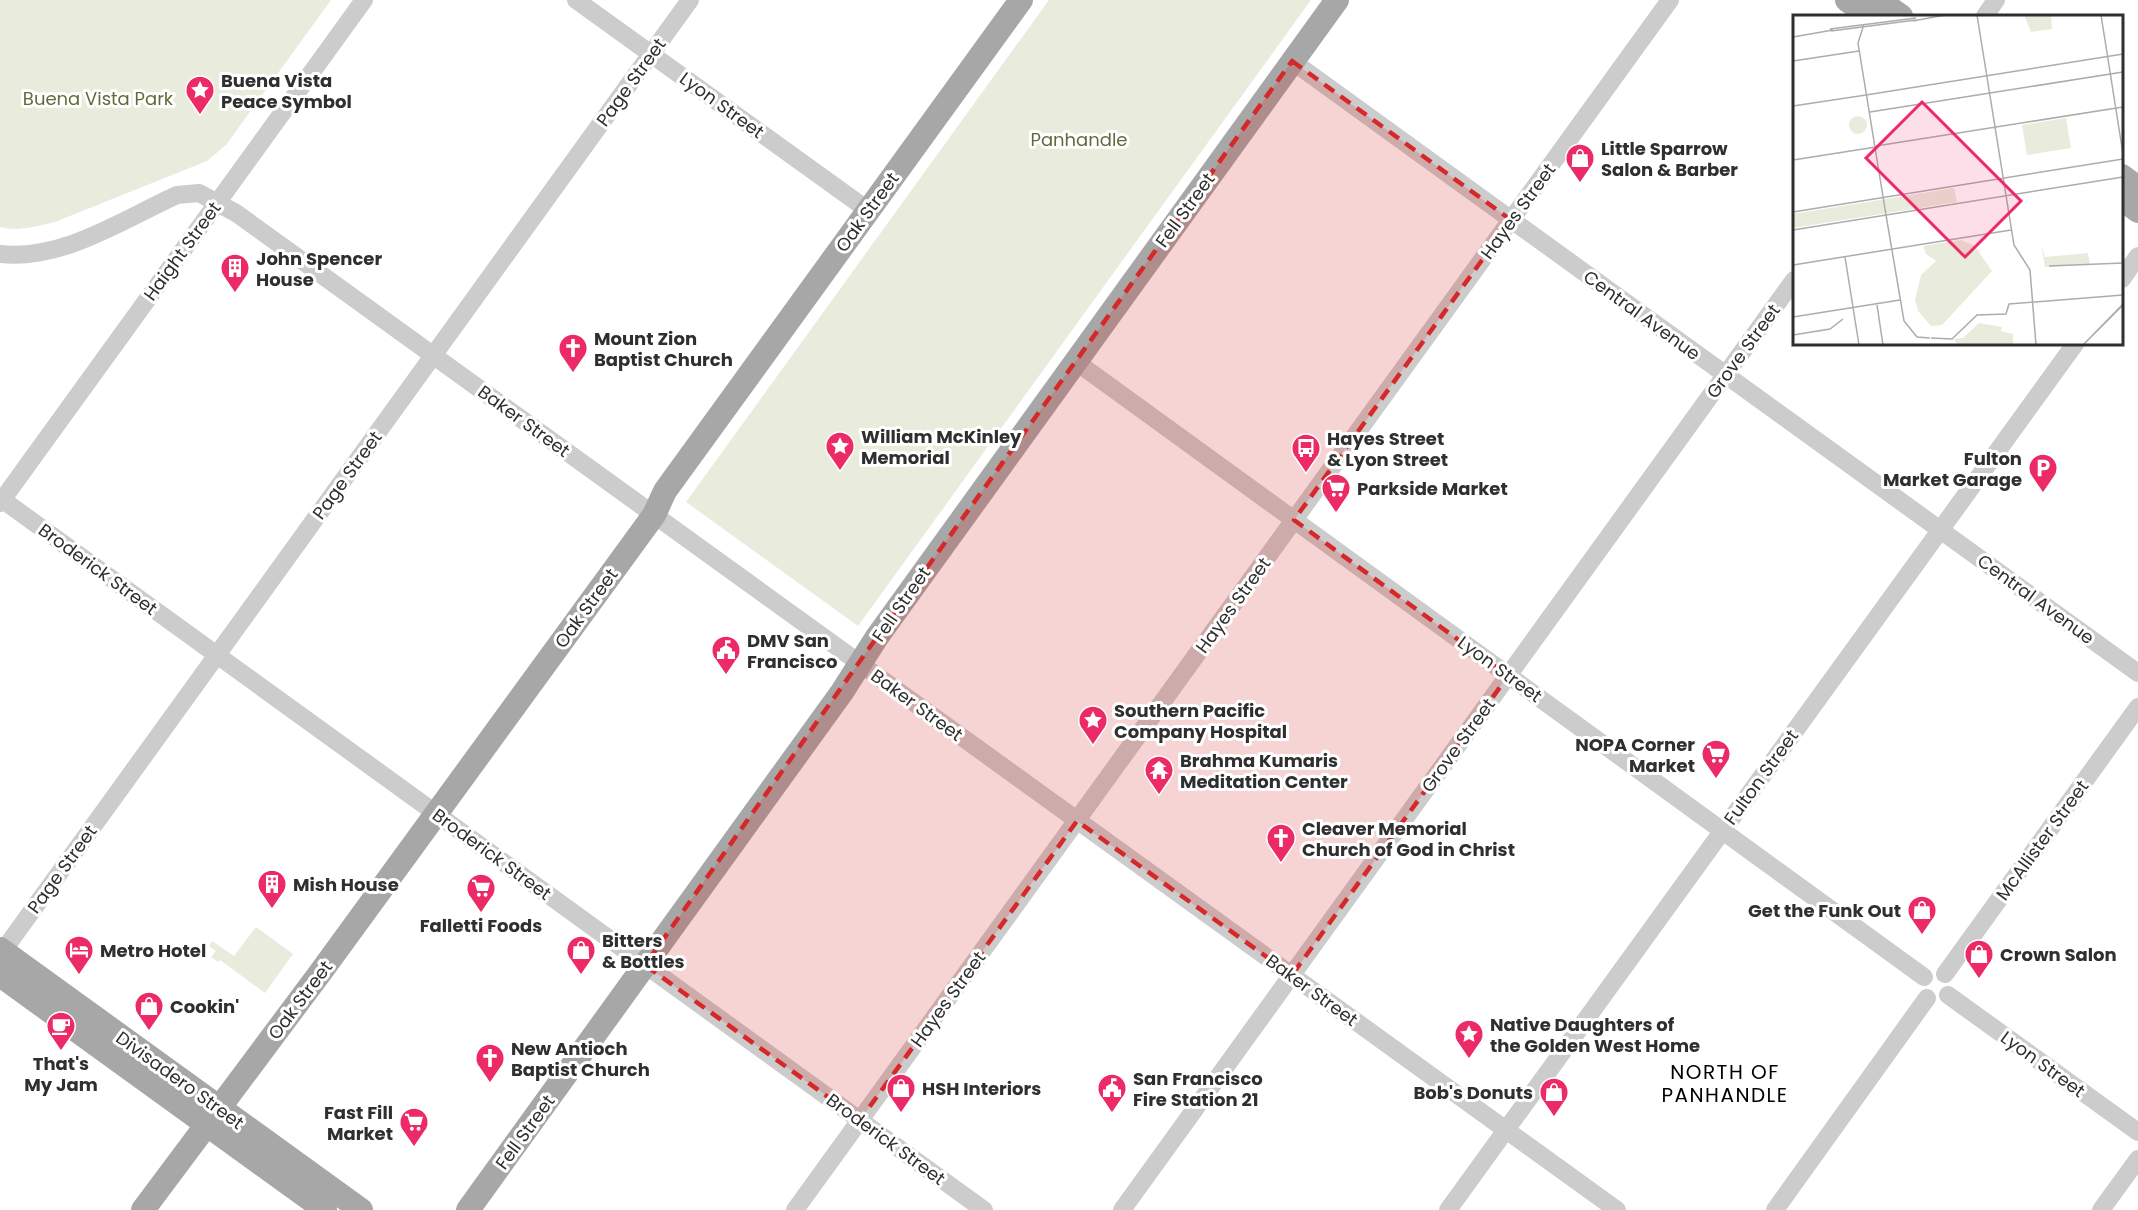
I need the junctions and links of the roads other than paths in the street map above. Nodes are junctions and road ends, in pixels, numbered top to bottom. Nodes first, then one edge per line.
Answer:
1 (364, 0) edge
2 (576, 0) edge
3 (690, 0) edge
4 (1021, 0) edge
5 (1337, 0) edge
6 (1670, 0) edge
7 (1846, 0) edge
8 (1878, 0) edge
9 (1996, 0) edge
10 (1868, 15) edge
11 (1900, 15) edge
12 (1986, 15) edge
13 (651, 54) junction
14 (1292, 61) junction
15 (2123, 177) edge
16 (2138, 188) edge
17 (2123, 200) edge
18 (217, 202) junction
19 (869, 211) junction
20 (2138, 211) edge
21 (1511, 220) junction
22 (0, 254) edge
23 (2138, 256) edge
24 (2123, 276) edge
25 (1793, 281) edge
26 (2074, 345) edge
27 (434, 355) junction
28 (1075, 362) junction
29 (1726, 375) junction
30 (1, 500) edge
31 (654, 515) junction
32 (1294, 520) junction
33 (1940, 530) junction
34 (217, 655) junction
35 (860, 664) junction
36 (2138, 673) edge
37 (1508, 676) junction
38 (2138, 707) edge
39 (435, 814) junction
40 (1077, 821) junction
41 (1722, 831) junction
42 (1, 950) edge
43 (645, 965) junction
44 (1945, 974) junction
45 (0, 975) edge
46 (1292, 975) junction
47 (1924, 977) junction
48 (1948, 995) junction
49 (1927, 998) junction
50 (213, 1116) junction
51 (860, 1120) junction
52 (1506, 1130) junction
53 (2138, 1132) edge
54 (2138, 1159) edge
55 (143, 1210) edge
56 (325, 1210) edge
57 (361, 1210) edge
58 (468, 1210) edge
59 (795, 1210) edge
60 (984, 1210) edge
61 (1122, 1210) edge
62 (1448, 1210) edge
63 (1617, 1210) edge
64 (1775, 1210) edge
65 (2101, 1210) edge

1 - 18 street, Haight Street
2 - 13 street, Lyon Street
3 - 13 street, Page Street
4 - 19 main road, Oak Street
5 - 14 main road, Fell Street
6 - 21 street, Hayes Street
7 - 10 main road
8 - 11 main road
9 - 12 street
13 - 19 street, Lyon Street
13 - 27 street, Page Street
14 - 21 street, Central Avenue
14 - 28 main road, Fell Street
15 - 16 main road
17 - 20 main road
18 - 22 street, Baker Street
18 - 27 street, Baker Street
18 - 30 street, Haight Street
19 - 31 main road, Oak Street
21 - 29 street, Central Avenue
21 - 32 street, Hayes Street
23 - 24 street
25 - 29 street, Grove Street
26 - 33 street, Fulton Street
27 - 31 street, Baker Street
27 - 34 street, Page Street
28 - 32 street, Lyon Street
28 - 35 main road, Fell Street
29 - 33 street, Central Avenue
29 - 37 street, Grove Street
30 - 34 street, Broderick Street
31 - 35 street, Baker Street
31 - 39 main road, Oak Street
32 - 37 street, Lyon Street
32 - 40 street, Hayes Street
33 - 36 street, Central Avenue
33 - 41 street, Fulton Street
34 - 39 street, Broderick Street
34 - 42 street, Page Street
35 - 40 street, Baker Street
35 - 43 main road, Fell Street
37 - 41 street, Lyon Street
37 - 46 street, Grove Street
38 - 44 street, McAllister Street
39 - 43 street, Broderick Street
39 - 50 main road, Oak Street
40 - 46 street, Baker Street
40 - 51 street, Hayes Street
41 - 47 street, Lyon Street
41 - 52 street, Fulton Street
42 - 50 main road, Divisadero Street
43 - 51 street, Broderick Street
43 - 58 main road, Fell Street
44 - 47 street
44 - 48 street
45 - 50 main road, Divisadero Street
46 - 52 street, Baker Street
46 - 61 street, Grove Street
47 - 49 street
48 - 49 street
48 - 53 street, Lyon Street
49 - 64 street
50 - 55 main road, Oak Street
50 - 56 main road, Divisadero Street
50 - 57 main road, Divisadero Street
51 - 59 street, Hayes Street
51 - 60 street, Broderick Street
52 - 62 street, Fulton Street
52 - 63 street, Baker Street
54 - 65 street

